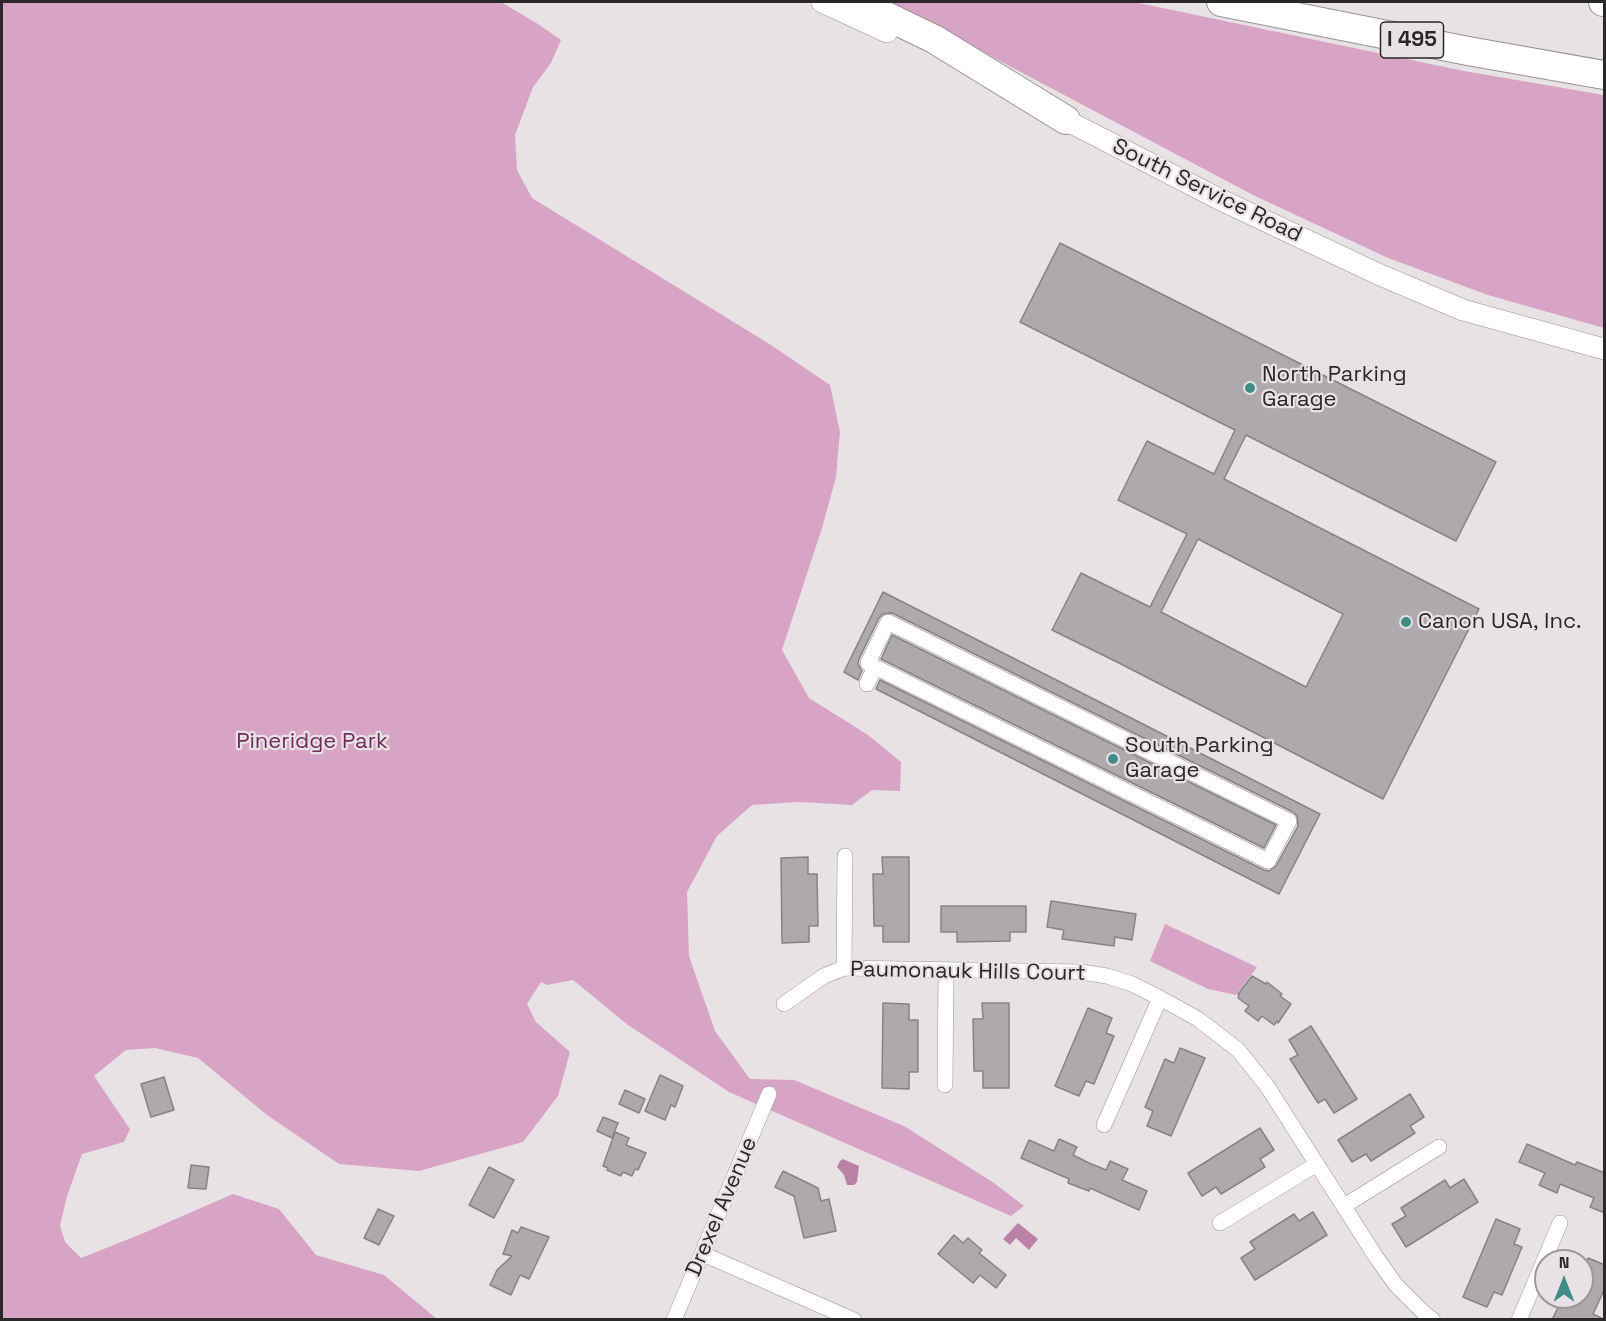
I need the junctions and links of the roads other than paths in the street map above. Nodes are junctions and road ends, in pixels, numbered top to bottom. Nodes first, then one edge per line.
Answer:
1 (822, 2) edge
2 (857, 2) edge
3 (1221, 2) edge
4 (1605, 75) edge
5 (1066, 120) junction
6 (1605, 349) edge
7 (875, 667) junction
8 (867, 684) dead end
9 (844, 856) dead end
10 (844, 968) junction
11 (946, 970) junction
12 (1160, 998) junction
13 (784, 1004) dead end
14 (945, 1085) dead end
15 (769, 1094) dead end
16 (1104, 1125) dead end
17 (1439, 1147) dead end
18 (1317, 1164) junction
19 (1344, 1206) junction
20 (1220, 1222) dead end
21 (1560, 1223) dead end
22 (703, 1254) junction
23 (674, 1320) edge
24 (854, 1320) edge
25 (1433, 1320) edge
26 (1519, 1320) edge

1 - 5 main road, South Service Road
2 - 5 highway
3 - 4 highway, I 495
5 - 6 main road, South Service Road
7 - 7 street
7 - 8 street
9 - 10 street
10 - 11 street, Paumonauk Hills Court
10 - 13 street, Paumonauk Hills Court
11 - 12 street, Paumonauk Hills Court
11 - 14 street
12 - 16 street
12 - 18 street, Paumonauk Hills Court
15 - 22 street, Drexel Avenue
17 - 19 street
18 - 19 street, Paumonauk Hills Court
18 - 20 street
19 - 25 street, Paumonauk Hills Court
21 - 26 street
22 - 23 street, Drexel Avenue
22 - 24 street

